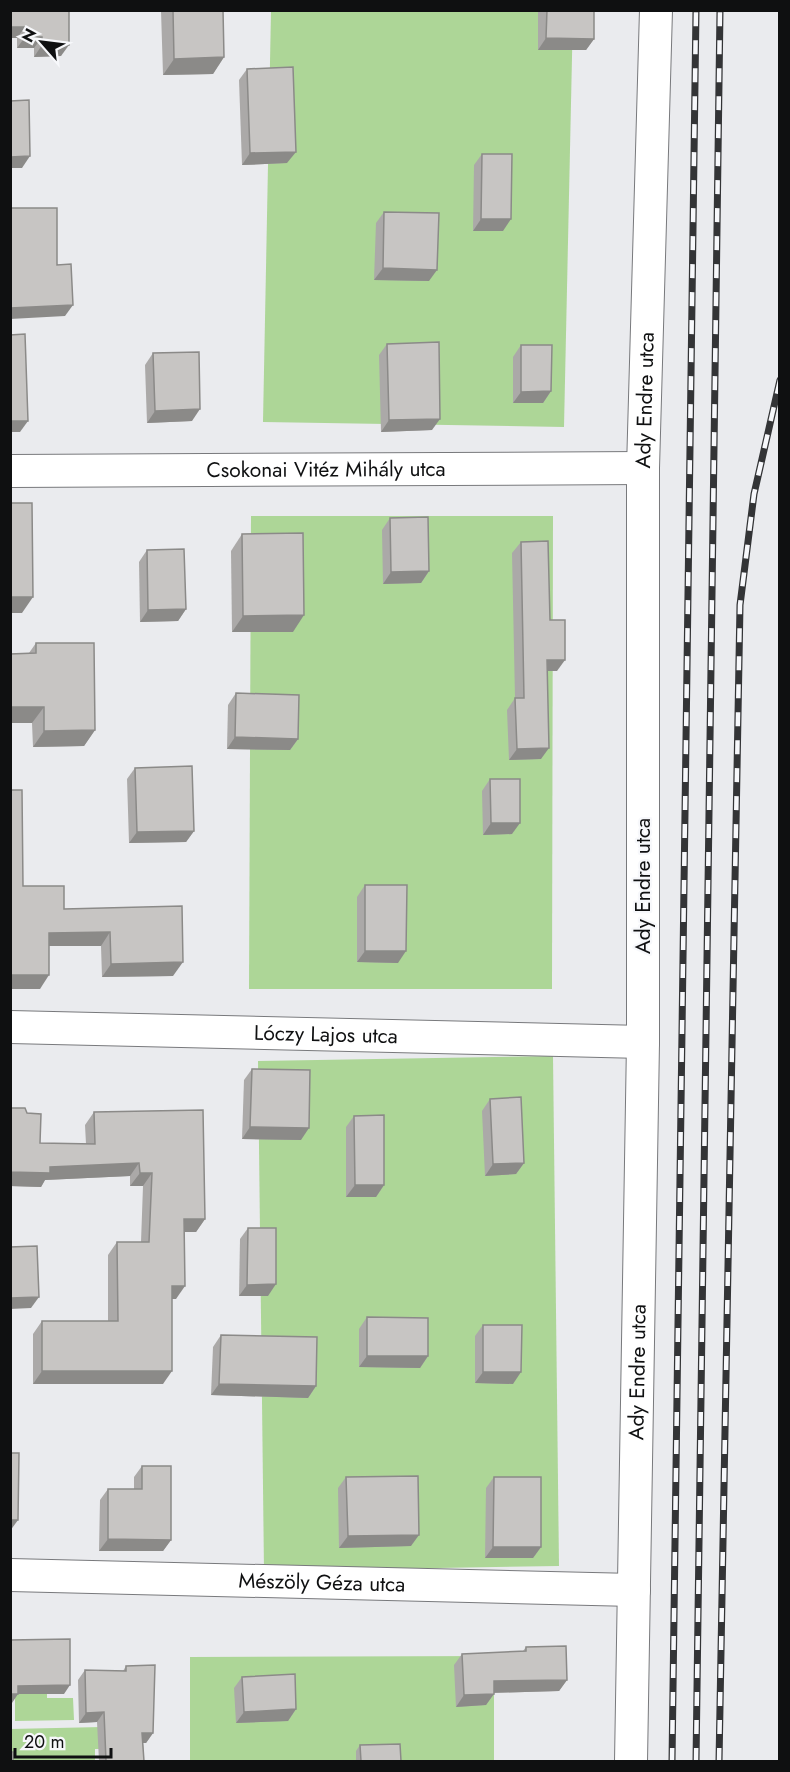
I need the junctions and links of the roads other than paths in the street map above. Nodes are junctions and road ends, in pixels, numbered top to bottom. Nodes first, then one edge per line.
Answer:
1 (657, 10) edge
2 (643, 468) junction
3 (10, 471) edge
4 (10, 1027) edge
5 (643, 1042) junction
6 (10, 1575) edge
7 (634, 1590) junction
8 (631, 1761) edge

1 - 2 street, Ady Endre utca
2 - 3 street, Csokonai Vitéz Mihály utca
2 - 5 street, Ady Endre utca
4 - 5 street, Lóczy Lajos utca
5 - 7 street, Ady Endre utca
6 - 7 street, Mészöly Géza utca
7 - 8 street, Ady Endre utca

